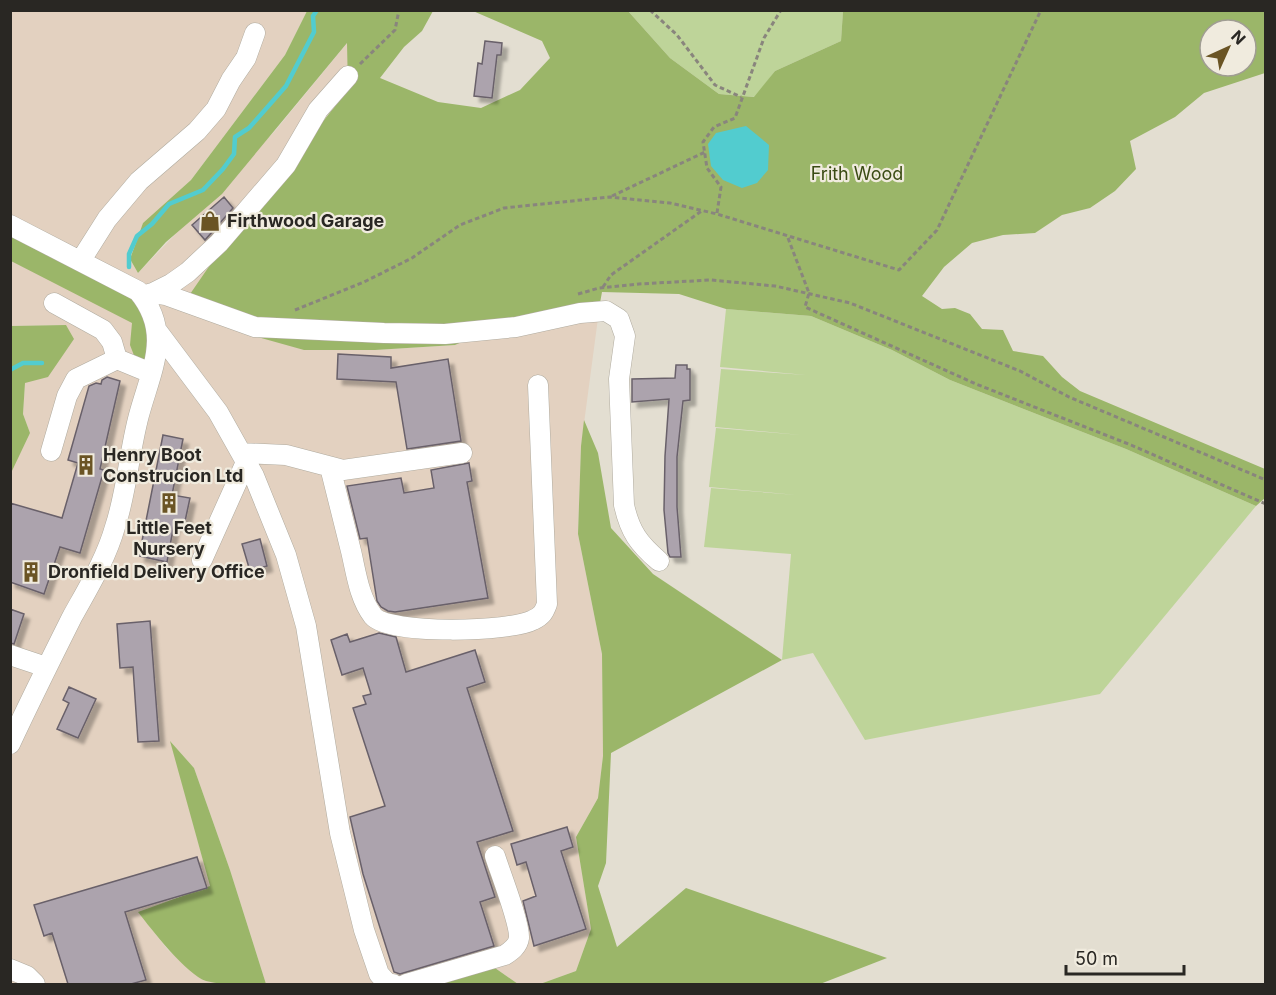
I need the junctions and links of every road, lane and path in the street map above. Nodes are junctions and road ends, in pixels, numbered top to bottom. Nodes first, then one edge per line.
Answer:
1 (399, 10) edge
2 (650, 10) edge
3 (781, 10) edge
4 (1041, 10) edge
5 (255, 33) dead end
6 (348, 76) joint
7 (741, 97) junction
8 (705, 152) junction
9 (610, 197) junction
10 (703, 210) junction
11 (717, 214) junction
12 (10, 225) edge
13 (788, 237) junction
14 (81, 261) junction
15 (602, 288) junction
16 (808, 292) junction
17 (148, 294) junction
18 (572, 296) dead end
19 (54, 303) dead end
20 (288, 313) dead end
21 (158, 332) junction
22 (117, 359) junction
23 (151, 373) junction
24 (538, 385) dead end
25 (51, 451) dead end
26 (462, 453) dead end
27 (243, 458) junction
28 (330, 467) junction
29 (1266, 480) edge
30 (1266, 504) edge
31 (202, 560) dead end
32 (659, 561) dead end
33 (10, 655) edge
34 (46, 667) junction
35 (10, 744) edge
36 (495, 856) dead end
37 (10, 969) edge
38 (35, 984) edge
39 (393, 984) edge
40 (406, 984) edge

1 - 6 path
2 - 7 path
3 - 7 path
4 - 13 path
5 - 14 street
6 - 17 street
7 - 8 path
8 - 9 path
8 - 11 path
9 - 10 path
9 - 20 path
10 - 11 path
10 - 15 path
11 - 13 path
12 - 14 street
13 - 16 path
14 - 17 street
15 - 16 path
15 - 18 path
16 - 29 path
16 - 30 path
17 - 21 street
17 - 32 street
19 - 22 street
21 - 23 street
21 - 27 street
22 - 23 street
22 - 25 street
23 - 34 street
24 - 28 street
26 - 28 street
27 - 28 street
27 - 31 street
27 - 39 street
33 - 34 street
34 - 35 street
36 - 40 street
37 - 38 street

